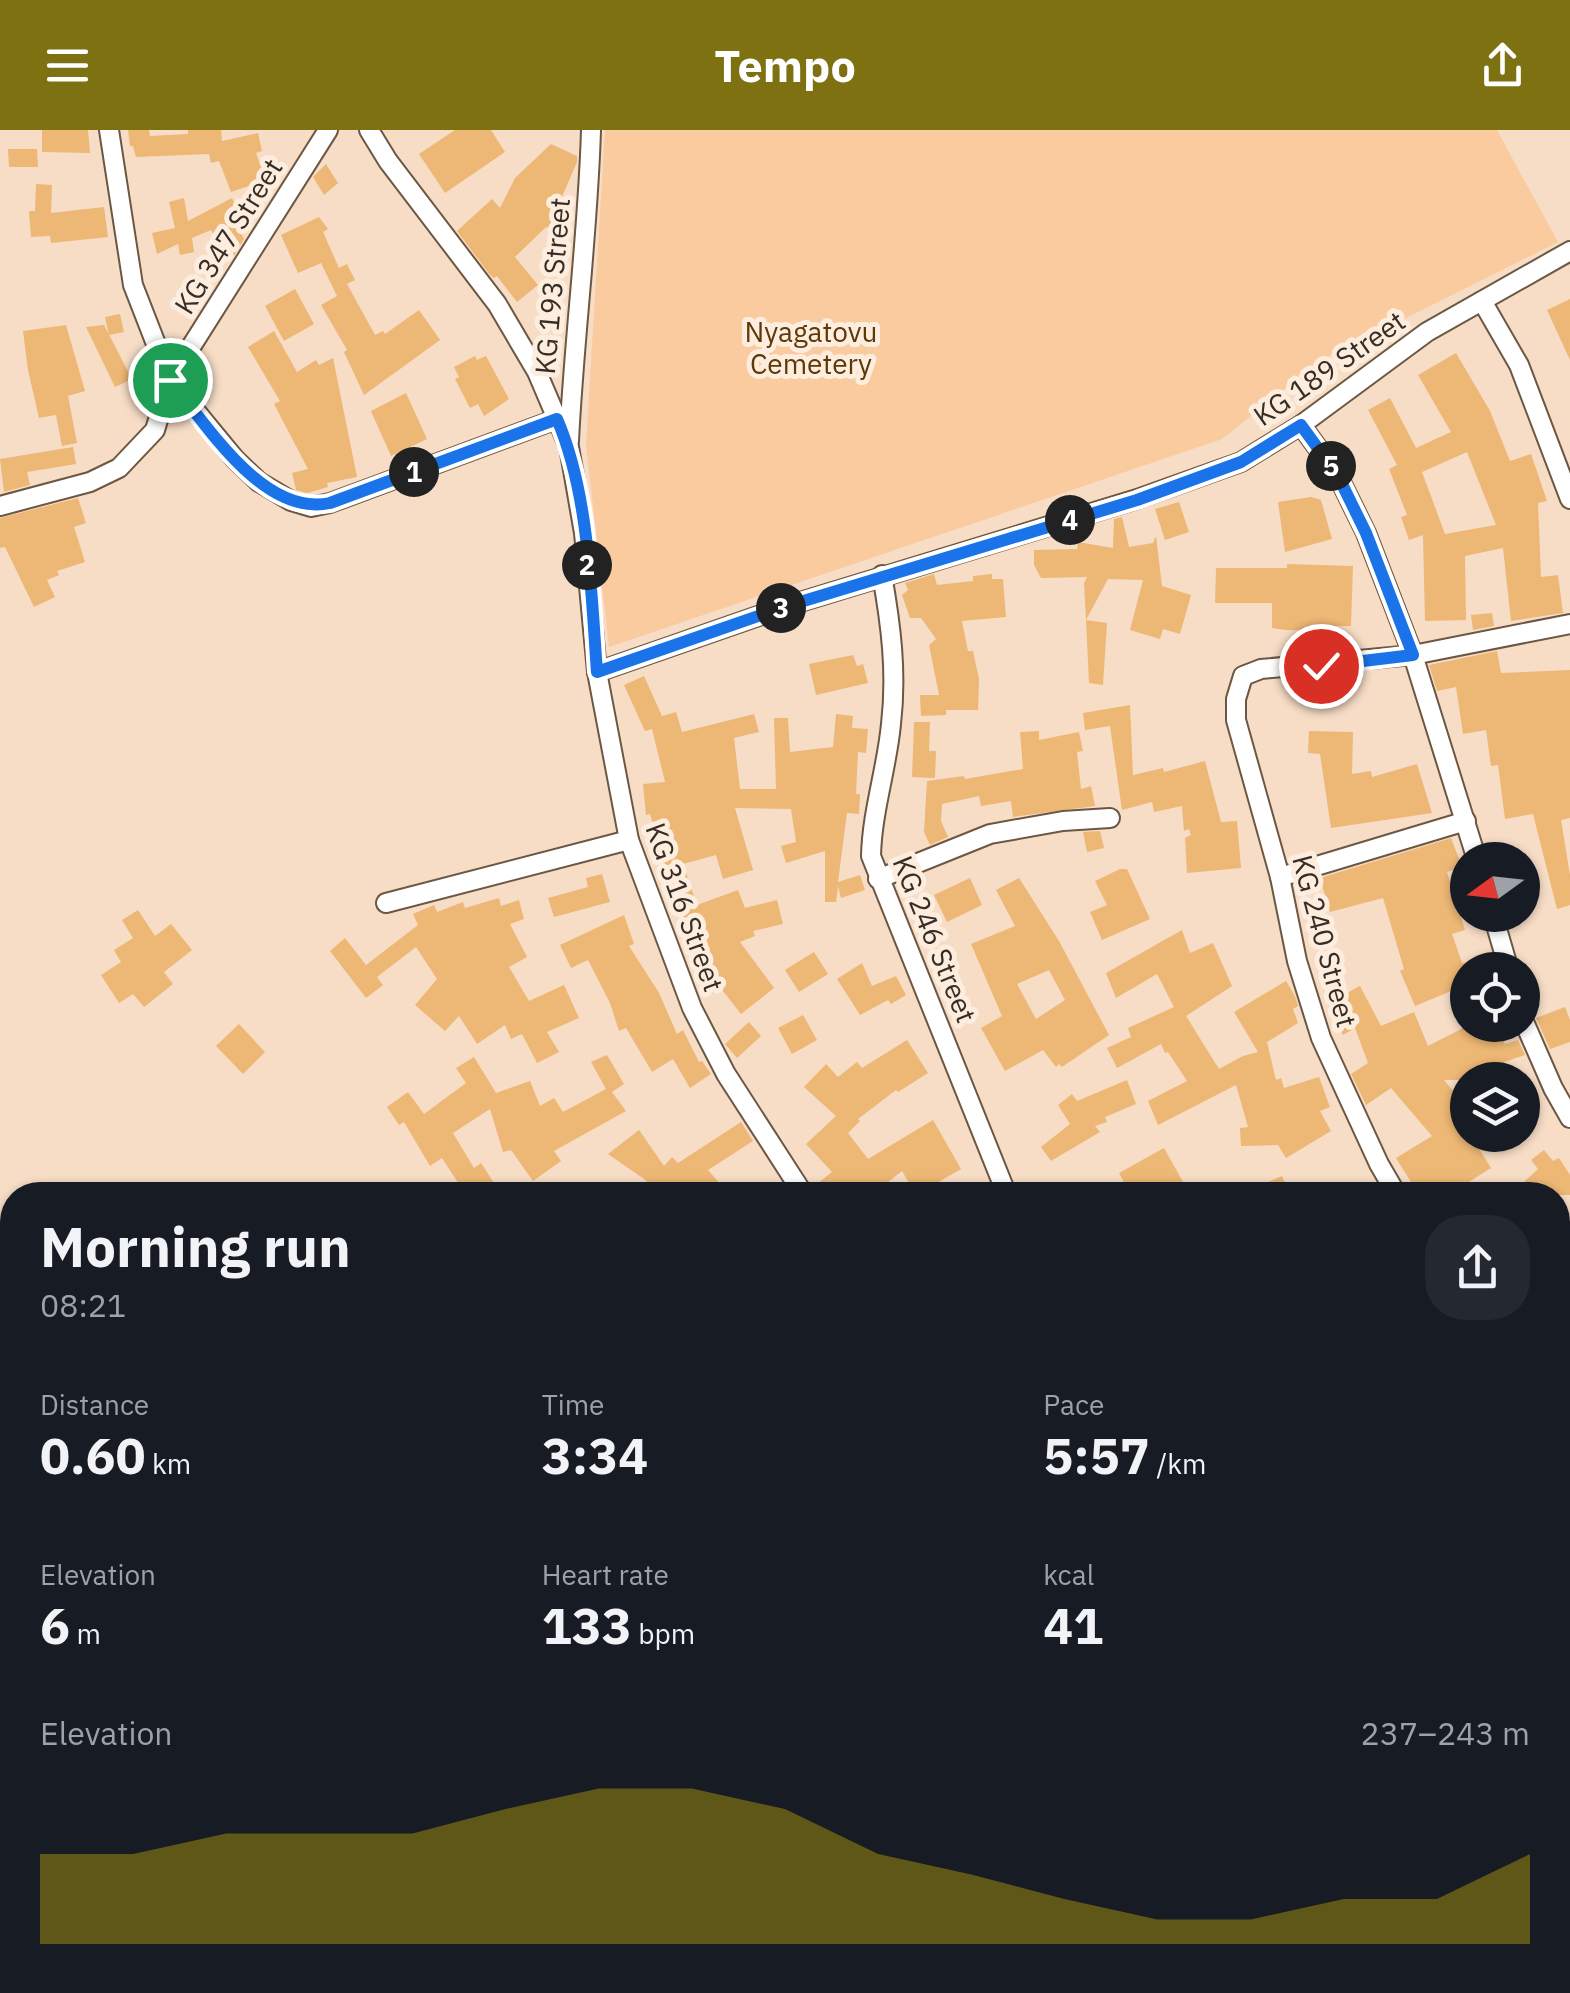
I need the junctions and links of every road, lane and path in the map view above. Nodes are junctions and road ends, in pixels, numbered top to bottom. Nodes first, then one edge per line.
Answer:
1 (109, 130) edge
2 (328, 130) edge
3 (369, 130) edge
4 (591, 130) edge
5 (1570, 252) edge
6 (1482, 300) junction
7 (170, 380) junction
8 (557, 419) junction
9 (1301, 425) junction
10 (569, 447) junction
11 (1570, 500) edge
12 (0, 506) edge
13 (882, 575) junction
14 (1570, 624) edge
15 (1413, 655) junction
16 (597, 672) junction
17 (1110, 818) dead end
18 (1466, 821) junction
19 (629, 840) junction
20 (1472, 842) edge
21 (1280, 876) junction
22 (878, 879) junction
23 (386, 903) dead end
24 (1533, 1042) edge
25 (1570, 1118) edge
26 (791, 1182) edge
27 (1002, 1182) edge
28 (1389, 1182) edge

1 - 7 street
2 - 7 street, KG 347 Street
3 - 8 street, KG 316 Street
4 - 10 street, KG 193 Street
5 - 6 street, KG 189 Street
6 - 9 street, KG 189 Street
6 - 11 street
7 - 8 street
7 - 12 street, KG 347 Street
8 - 10 street, KG 316 Street
9 - 13 street, KG 189 Street
9 - 15 street
10 - 16 street, KG 316 Street
13 - 16 street, KG 189 Street
13 - 22 street, KG 246 Street
14 - 15 street
15 - 18 street
15 - 21 street, KG 240 Street
16 - 19 street, KG 316 Street
17 - 22 street
18 - 20 street
18 - 21 street
19 - 23 street
19 - 26 street, KG 316 Street
21 - 28 street, KG 240 Street
22 - 27 street, KG 246 Street
24 - 25 street

